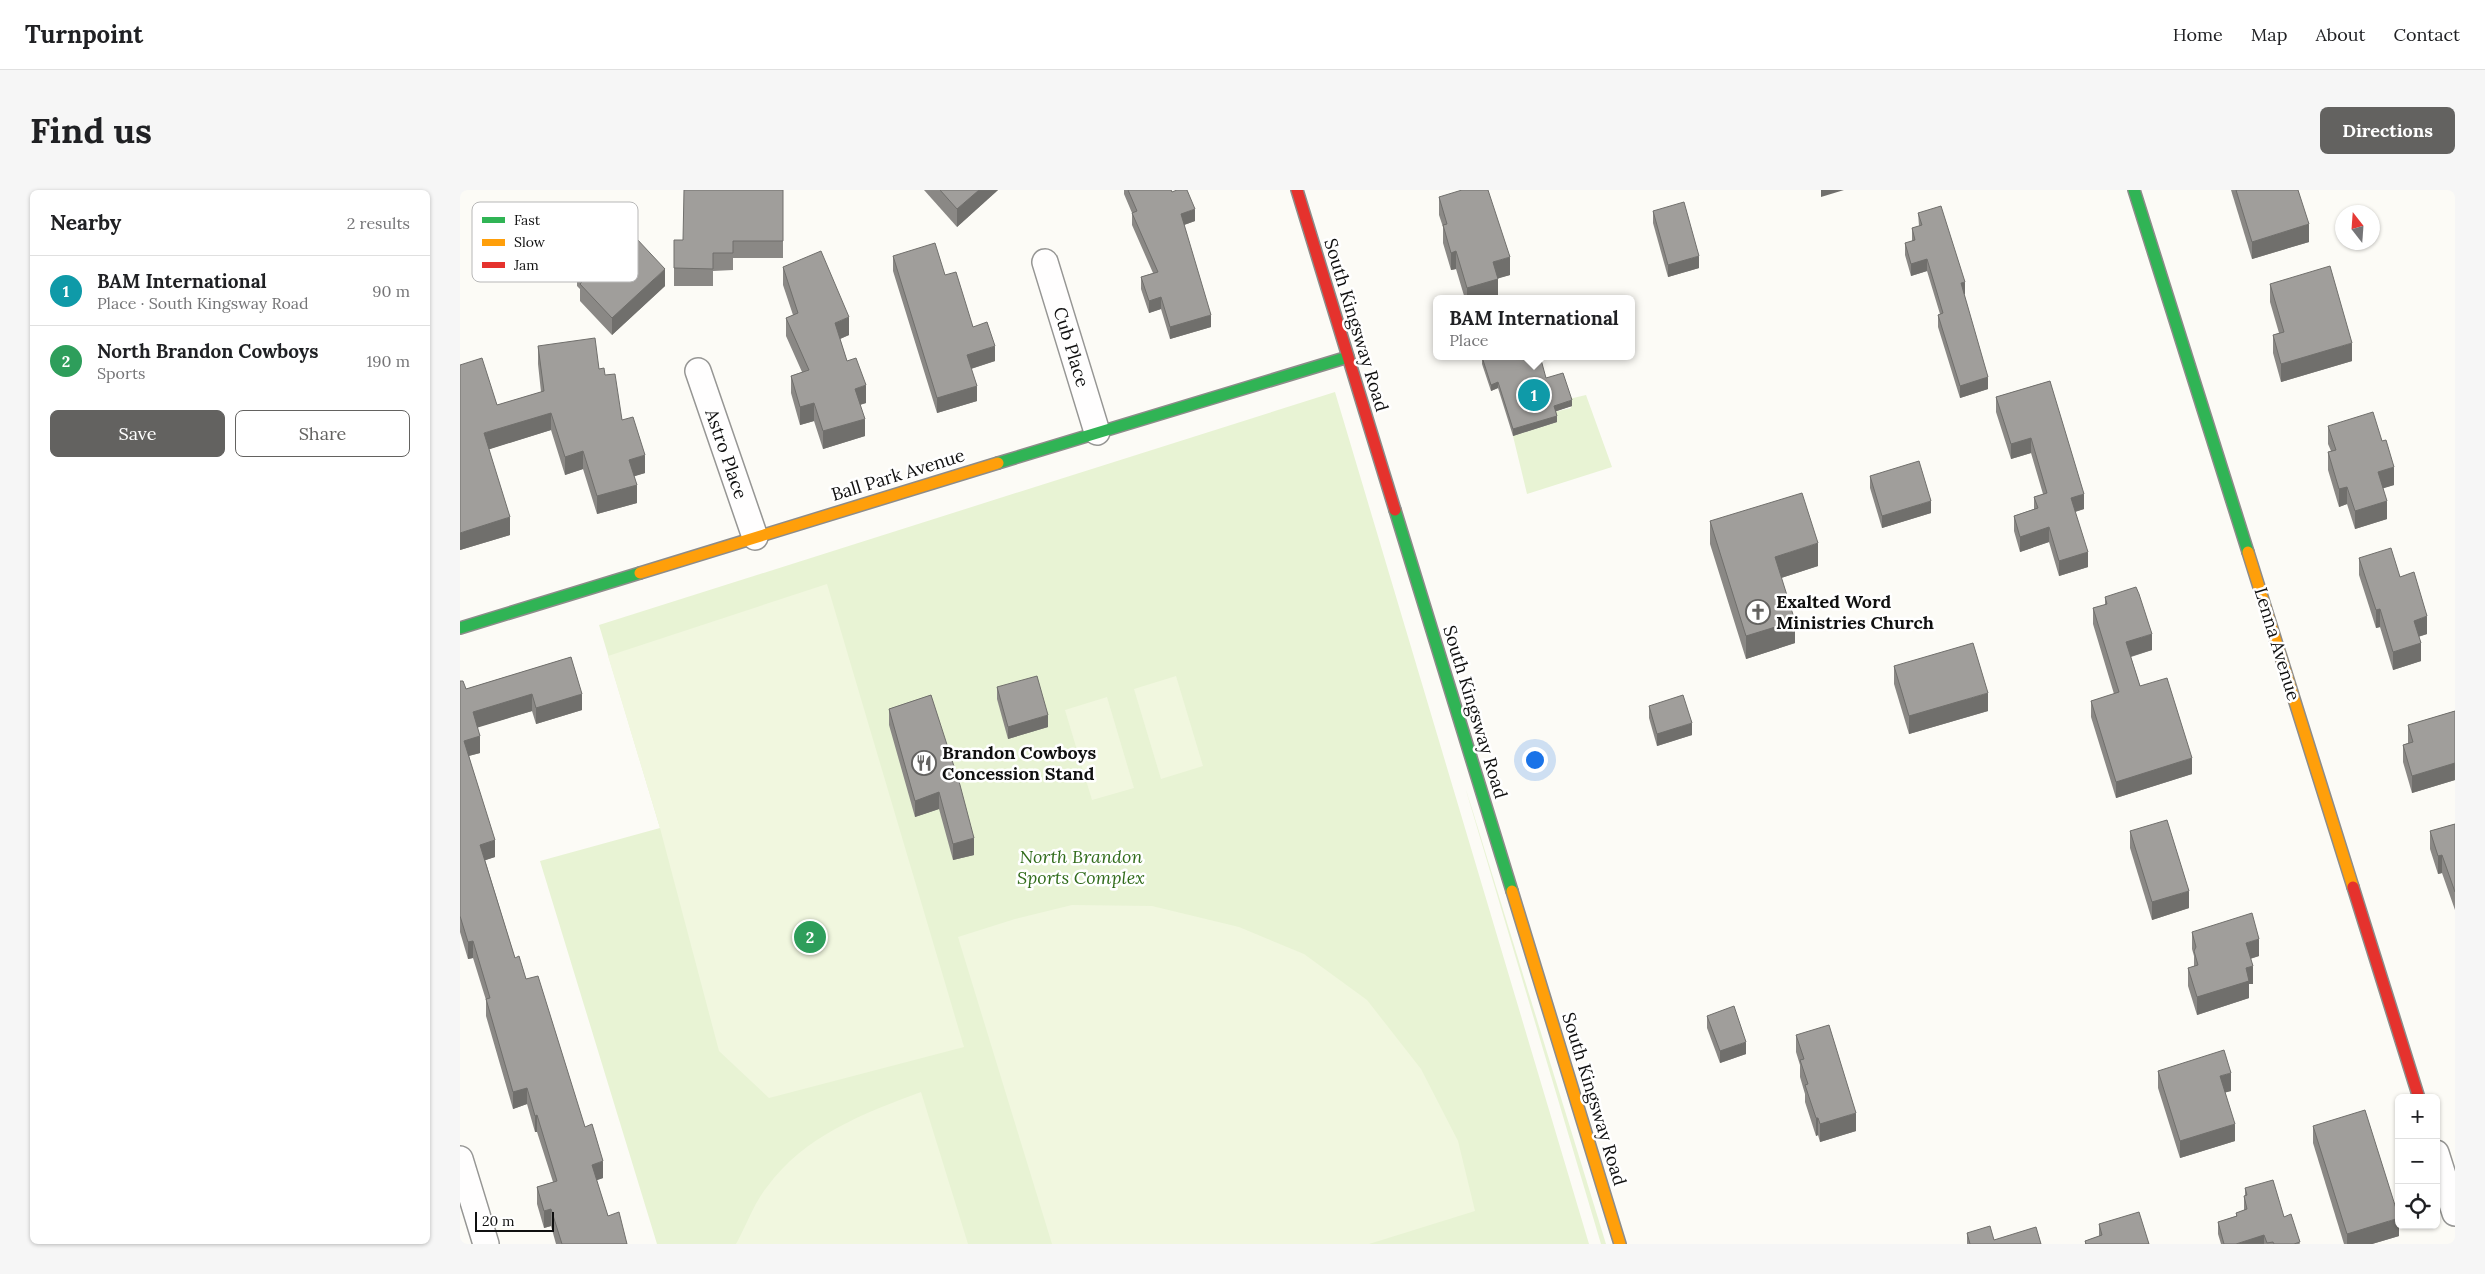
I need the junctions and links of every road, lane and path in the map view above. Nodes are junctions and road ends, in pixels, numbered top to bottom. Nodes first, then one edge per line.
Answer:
1 (1297, 190) edge
2 (2134, 190) edge
3 (1045, 262) dead end
4 (1348, 357) junction
5 (698, 371) dead end
6 (1097, 432) junction
7 (755, 537) junction
8 (460, 628) edge
9 (2418, 1094) edge
10 (460, 1159) edge
11 (2440, 1166) edge
12 (2455, 1213) edge
13 (486, 1244) edge
14 (1620, 1244) edge

1 - 4 street, South Kingsway Road
2 - 9 street, Lenna Avenue
3 - 6 street, Cub Place
4 - 6 street, Ball Park Avenue
4 - 14 street, South Kingsway Road
5 - 7 street, Astro Place
6 - 7 street, Ball Park Avenue
7 - 8 street, Ball Park Avenue
10 - 13 street
11 - 12 street

